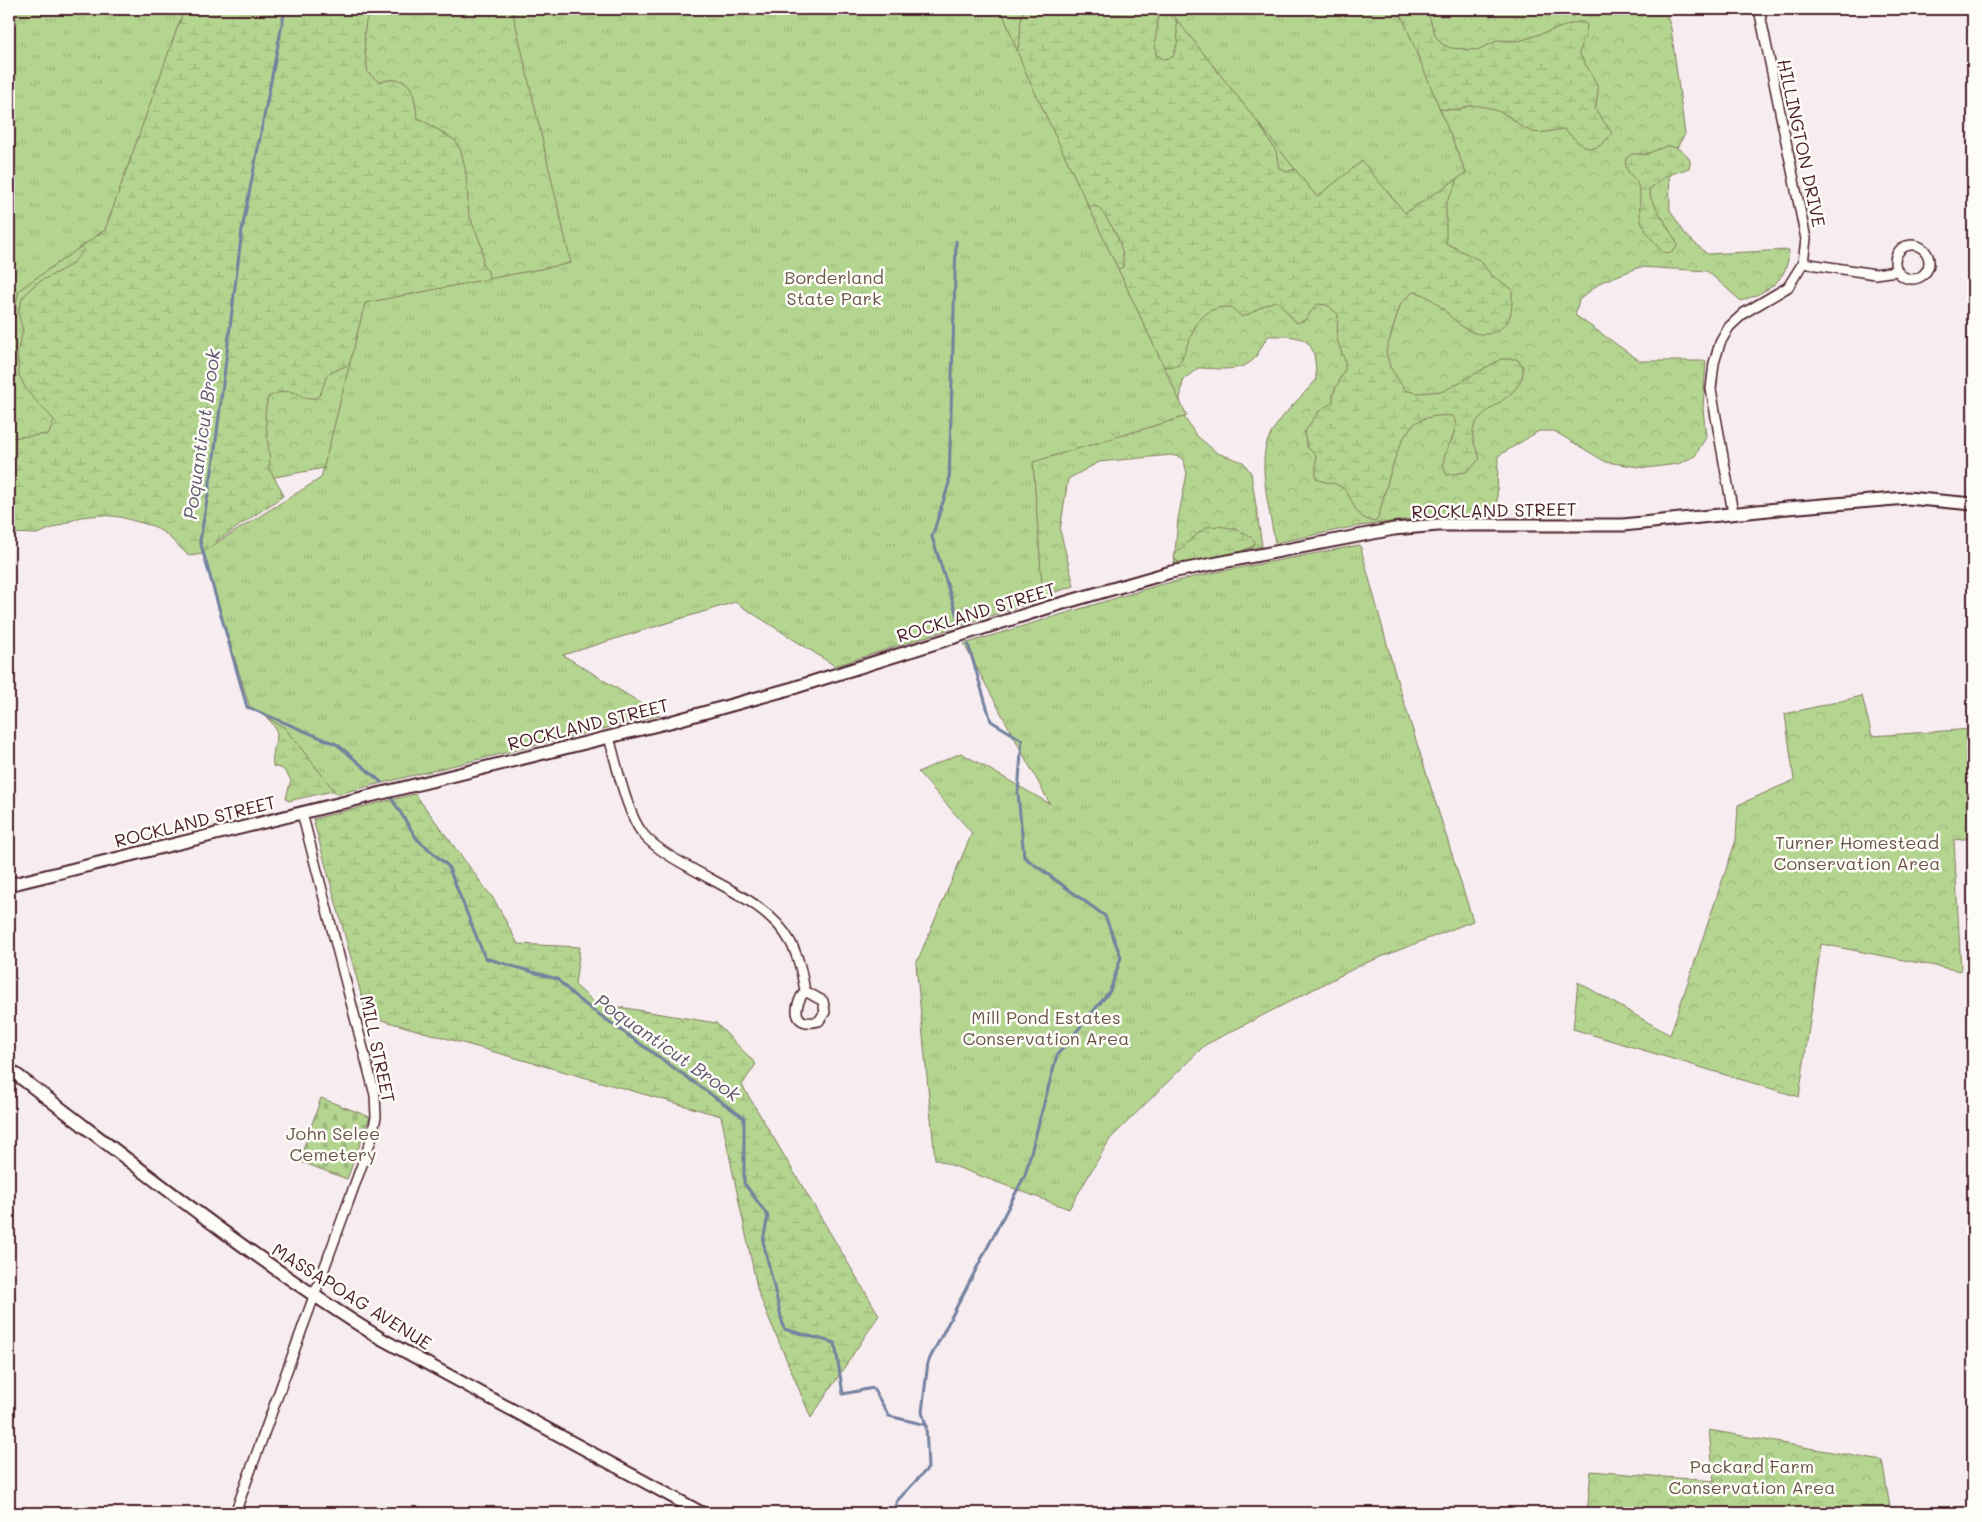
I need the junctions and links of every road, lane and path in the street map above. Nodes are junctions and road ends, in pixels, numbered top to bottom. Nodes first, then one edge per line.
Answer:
1 (1759, 9) edge
2 (1803, 263) junction
3 (1896, 271) junction
4 (1973, 504) edge
5 (1733, 513) junction
6 (609, 737) junction
7 (302, 813) junction
8 (9, 885) edge
9 (806, 990) dead end
10 (9, 1069) edge
11 (315, 1297) junction
12 (235, 1513) edge
13 (702, 1513) edge

1 - 2 street, HILLINGTON DRIVE
2 - 3 street
2 - 5 street, HILLINGTON DRIVE
3 - 3 street
4 - 5 street, ROCKLAND STREET
5 - 6 street, ROCKLAND STREET
6 - 7 street, ROCKLAND STREET
6 - 9 street
7 - 8 street, ROCKLAND STREET
7 - 11 street, MILL STREET
10 - 11 street, MASSAPOAG AVENUE
11 - 12 street, MILL STREET
11 - 13 street, MASSAPOAG AVENUE

